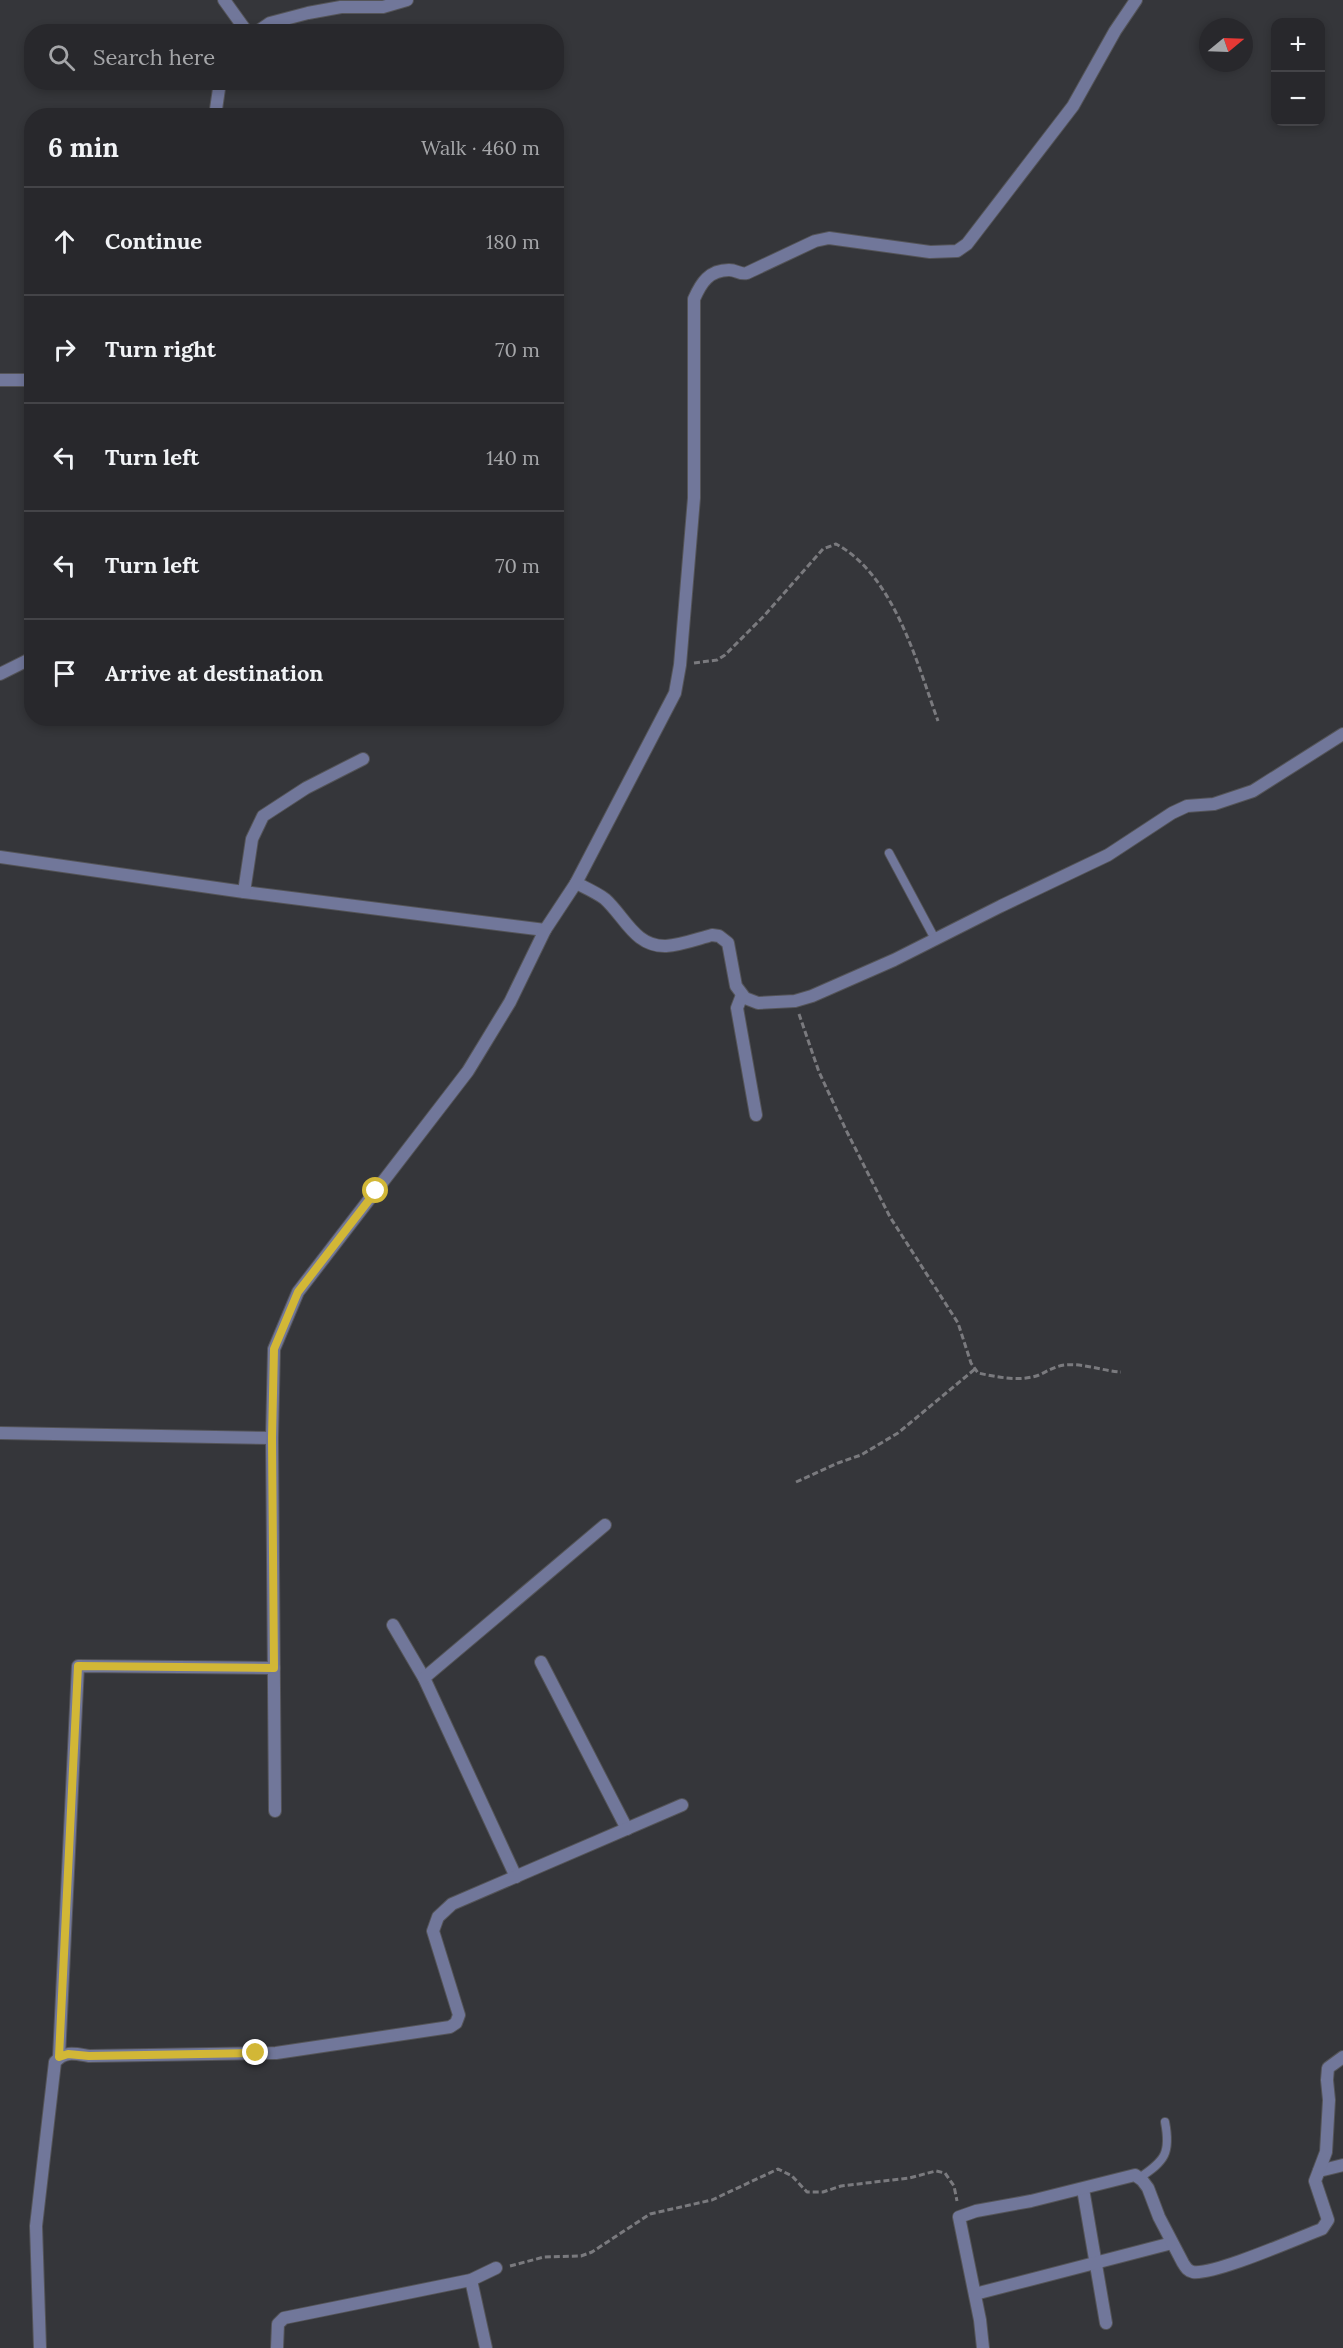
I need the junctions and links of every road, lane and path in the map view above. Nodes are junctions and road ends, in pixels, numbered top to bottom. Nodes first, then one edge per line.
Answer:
1 (225, 0) edge
2 (407, 0) edge
3 (1136, 0) edge
4 (242, 24) edge
5 (269, 24) edge
6 (219, 90) edge
7 (216, 108) edge
8 (0, 380) edge
9 (24, 380) edge
10 (24, 662) edge
11 (680, 665) junction
12 (0, 674) edge
13 (938, 721) dead end
14 (1340, 740) edge
15 (363, 759) dead end
16 (889, 853) dead end
17 (0, 857) edge
18 (576, 883) junction
19 (244, 892) junction
20 (545, 930) junction
21 (935, 939) junction
22 (741, 995) junction
23 (795, 1001) junction
24 (756, 1115) dead end
25 (975, 1368) junction
26 (1121, 1372) dead end
27 (0, 1433) edge
28 (272, 1438) junction
29 (796, 1482) dead end
30 (604, 1525) dead end
31 (393, 1625) dead end
32 (541, 1662) dead end
33 (274, 1668) junction
34 (424, 1678) junction
35 (682, 1805) dead end
36 (275, 1811) dead end
37 (627, 1829) junction
38 (516, 1877) junction
39 (1343, 2056) edge
40 (59, 2057) junction
41 (1165, 2122) dead end
42 (1343, 2165) edge
43 (1319, 2171) junction
44 (1139, 2178) junction
45 (1083, 2189) junction
46 (959, 2217) junction
47 (1172, 2243) junction
48 (1096, 2262) junction
49 (496, 2268) joint
50 (471, 2280) junction
51 (975, 2294) junction
52 (1106, 2323) dead end
53 (40, 2348) edge
54 (277, 2348) edge
55 (486, 2348) edge
56 (983, 2348) edge

1 - 4 street
2 - 5 street
3 - 11 street
6 - 7 street
8 - 9 street
10 - 12 street
11 - 13 path
11 - 18 street
14 - 21 street
15 - 19 street
16 - 21 lane
17 - 19 street
18 - 20 street
18 - 22 street
19 - 20 street
20 - 28 street
21 - 23 street
22 - 23 street
22 - 24 street
23 - 25 path
25 - 26 path
25 - 29 path
27 - 28 street
28 - 33 street
30 - 34 street
31 - 34 street
32 - 37 street
33 - 36 street
33 - 40 street
34 - 38 street
35 - 37 street
37 - 38 street
38 - 40 street
39 - 43 street
40 - 53 street
41 - 44 lane
42 - 43 street
43 - 47 street
44 - 45 street
44 - 47 street
45 - 46 street
45 - 48 street
46 - 49 path
46 - 51 street
47 - 48 street
48 - 51 street
48 - 52 street
49 - 50 street
50 - 54 street
50 - 55 street
51 - 56 street

